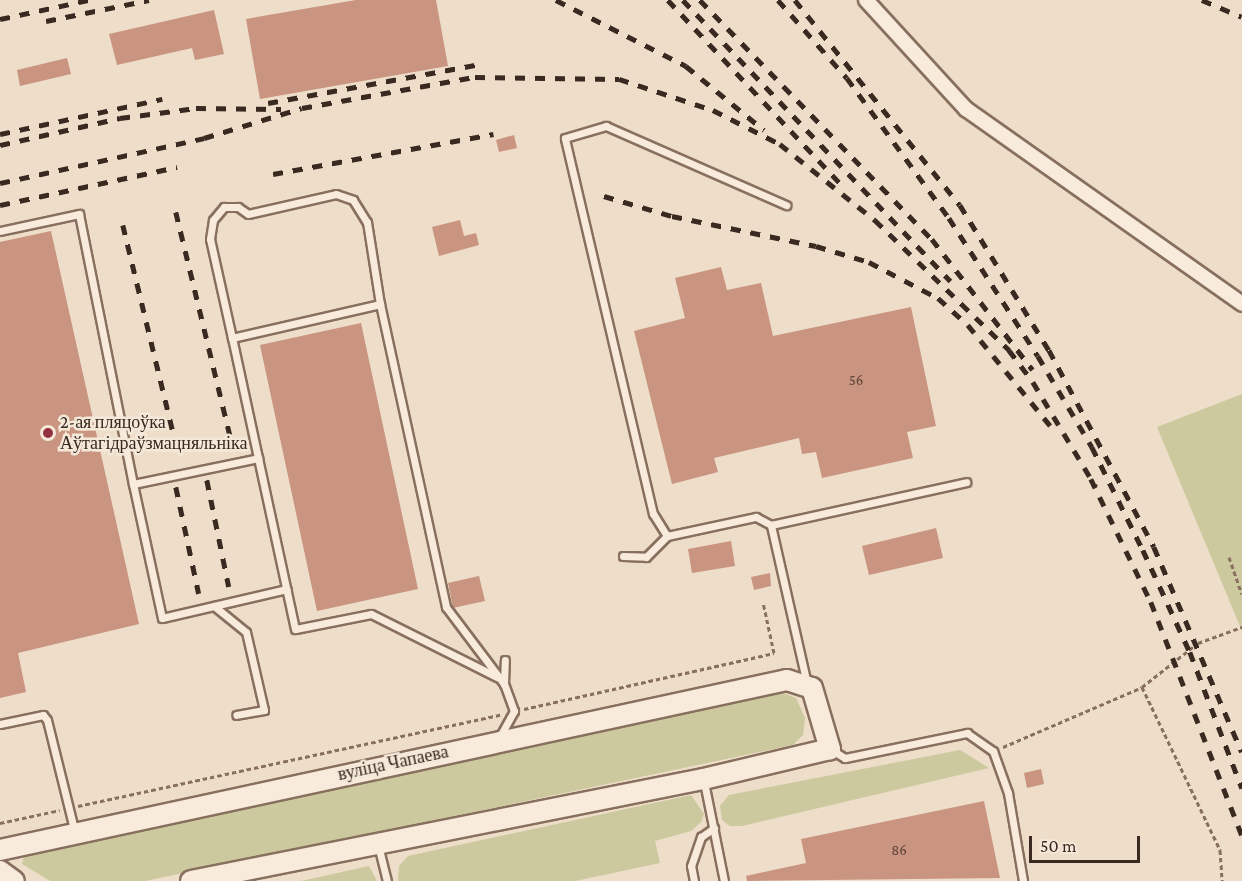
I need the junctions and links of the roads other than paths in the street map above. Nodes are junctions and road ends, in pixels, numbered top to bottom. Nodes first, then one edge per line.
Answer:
1 (866, 0) edge
2 (786, 205) dead end
3 (0, 231) edge
4 (380, 304) junction
5 (1242, 304) edge
6 (232, 338) junction
7 (258, 458) junction
8 (966, 482) dead end
9 (133, 484) junction
10 (771, 525) junction
11 (667, 536) junction
12 (623, 556) dead end
13 (287, 589) junction
14 (214, 606) junction
15 (505, 660) dead end
16 (497, 677) junction
17 (504, 684) junction
18 (808, 686) junction
19 (236, 715) dead end
20 (0, 724) edge
21 (498, 741) junction
22 (830, 749) junction
23 (703, 779) junction
24 (714, 828) junction
25 (75, 832) junction
26 (378, 842) junction
27 (0, 850) edge
28 (0, 871) edge
29 (14, 881) edge
30 (191, 881) edge
31 (387, 881) edge
32 (694, 881) edge
33 (724, 881) edge
34 (1023, 881) edge

1 - 5 street
2 - 11 lane
3 - 9 lane
4 - 6 lane
4 - 6 lane
4 - 16 lane
6 - 7 lane
7 - 9 lane
7 - 13 lane
8 - 10 lane
9 - 14 lane
10 - 11 lane
10 - 18 lane
11 - 12 lane
13 - 14 lane
13 - 16 lane
14 - 19 lane
15 - 17 lane
16 - 17 lane
17 - 21 lane
18 - 21 street, вуліца Чапаева
18 - 22 street
20 - 25 lane
21 - 25 street, вуліца Чапаева
22 - 23 street
22 - 34 lane
23 - 24 lane
23 - 26 street
24 - 32 lane
24 - 33 lane
25 - 27 street, вуліца Чапаева
26 - 30 street
26 - 31 lane
28 - 29 street

